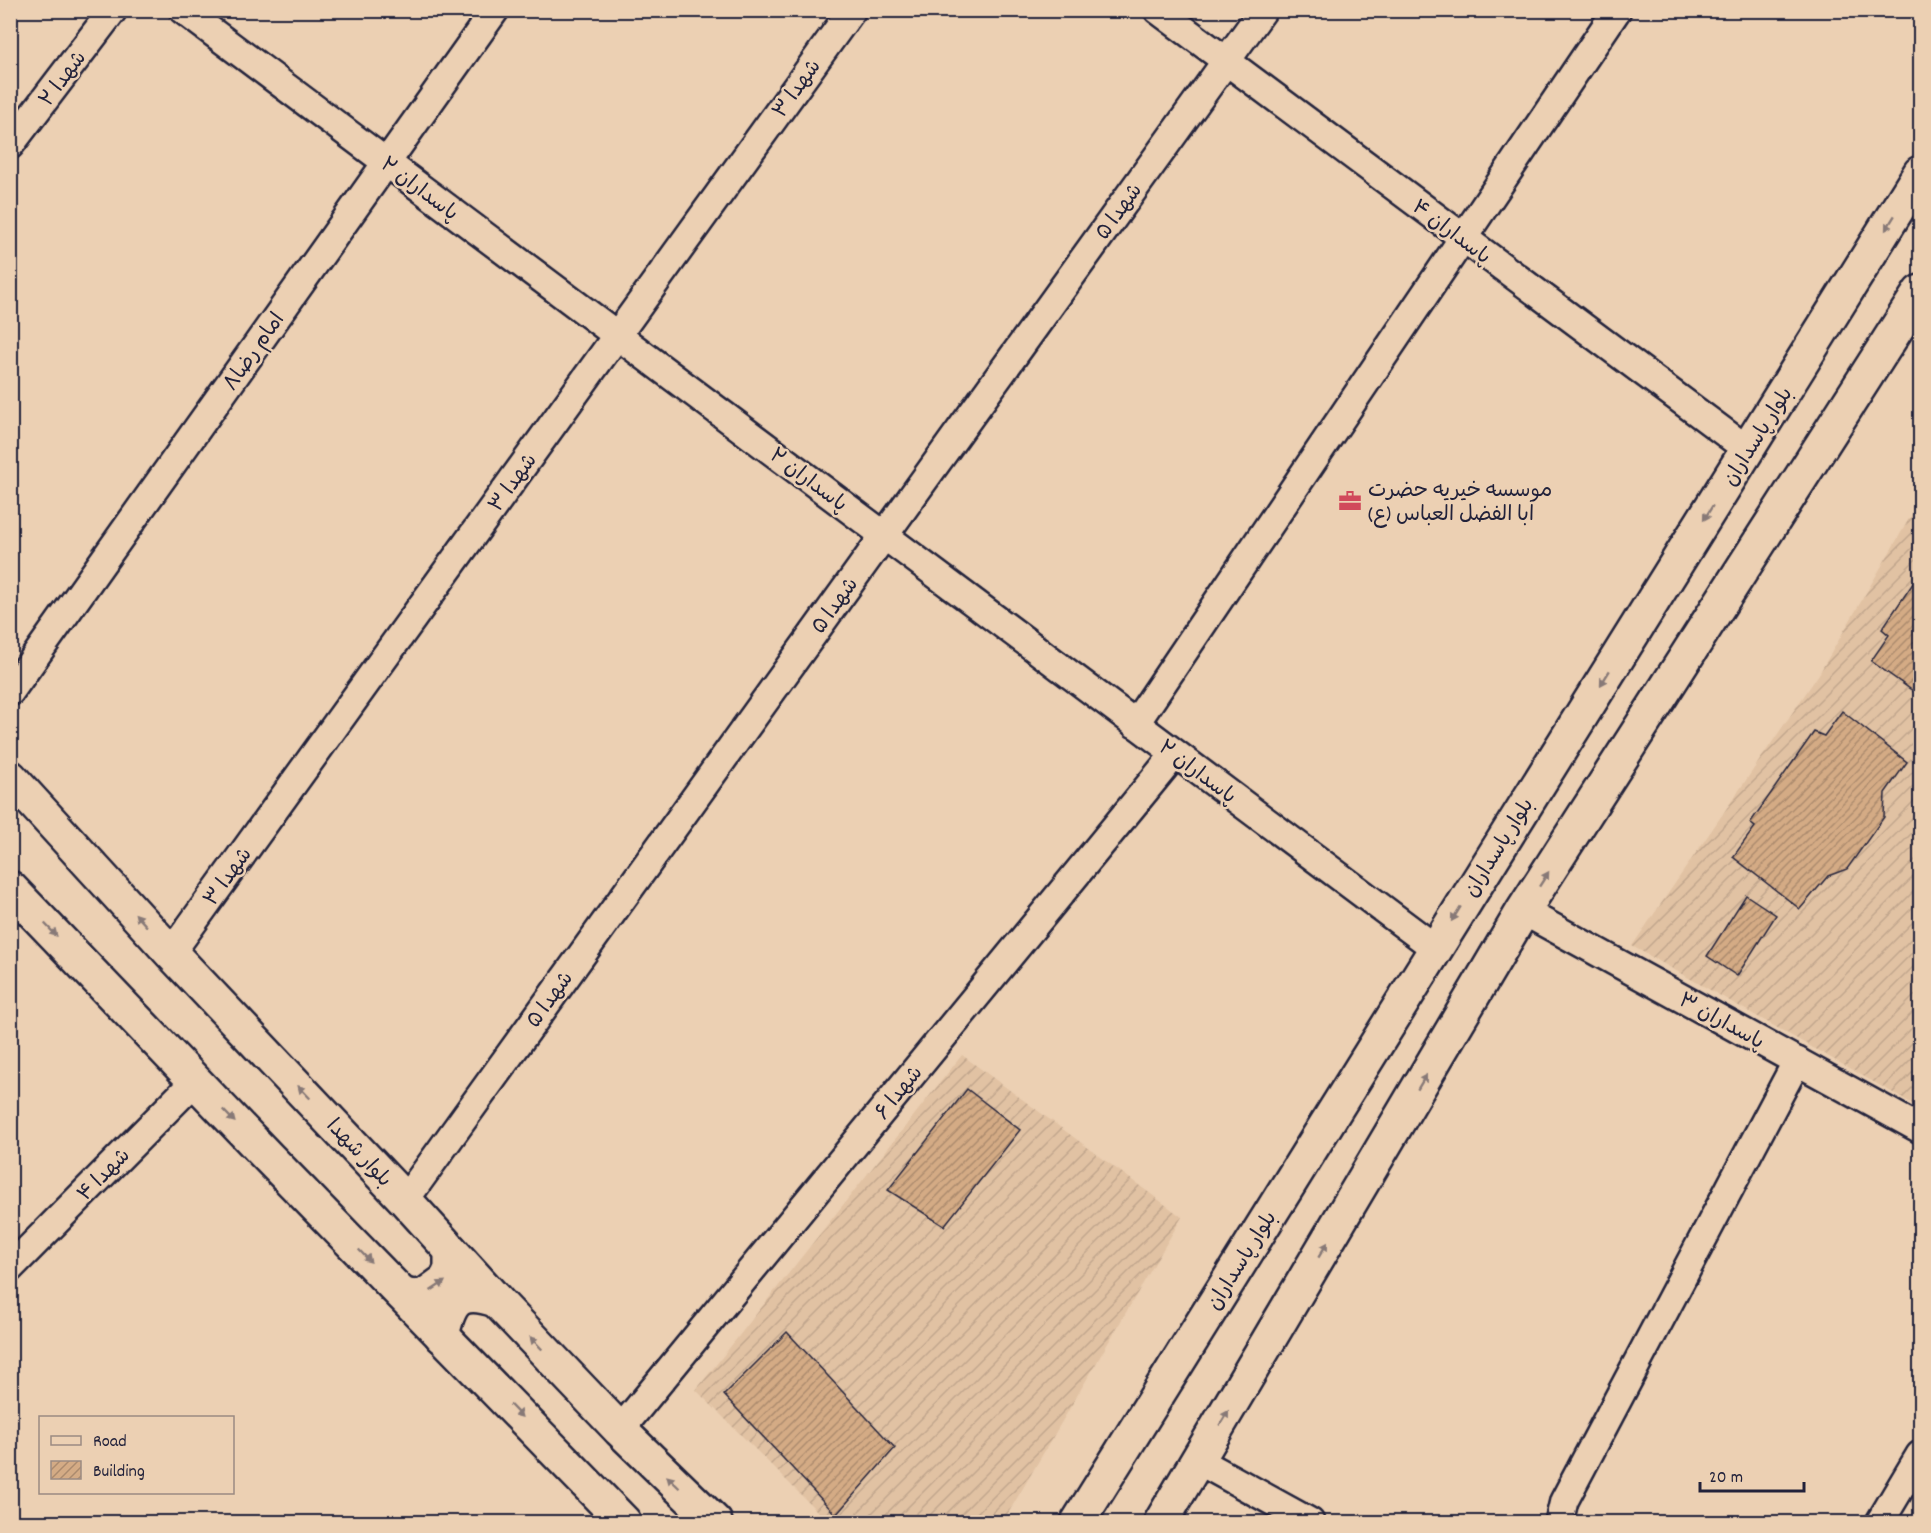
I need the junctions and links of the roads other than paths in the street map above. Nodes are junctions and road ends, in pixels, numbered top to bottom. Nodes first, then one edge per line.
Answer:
1 (113, 10) edge
2 (183, 10) edge
3 (495, 10) edge
4 (852, 10) edge
5 (1158, 10) edge
6 (1263, 10) edge
7 (1617, 10) edge
8 (1226, 62) junction
9 (10, 145) edge
10 (386, 163) junction
11 (1920, 173) edge
12 (1463, 238) junction
13 (1920, 292) edge
14 (617, 336) junction
15 (1748, 450) junction
16 (884, 536) junction
17 (10, 692) edge
18 (1135, 724) junction
19 (1175, 754) junction
20 (10, 777) edge
21 (10, 888) edge
22 (1523, 911) junction
23 (1435, 948) junction
24 (171, 953) junction
25 (1797, 1061) junction
26 (195, 1081) junction
27 (1920, 1129) edge
28 (405, 1200) junction
29 (451, 1251) junction
30 (10, 1268) edge
31 (402, 1294) junction
32 (496, 1300) junction
33 (442, 1336) junction
34 (621, 1430) junction
35 (1920, 1455) edge
36 (1199, 1461) junction
37 (624, 1522) edge
38 (715, 1522) edge
39 (1078, 1522) edge
40 (1161, 1522) edge
41 (1310, 1522) edge
42 (1559, 1522) edge
43 (1880, 1522) edge

1 - 9 street, شهدا ۲
2 - 10 street, پاسداران ۲
3 - 10 street, امام رضا۸
4 - 14 street, شهدا ۳
5 - 8 street, پاسداران ۴
6 - 8 street, شهدا ۵
7 - 12 street
8 - 12 street, پاسداران ۴
8 - 16 street, شهدا ۵
10 - 14 street, پاسداران ۲
10 - 17 street, امام رضا۸
11 -> 15 main road, بلوار پاسداران
12 - 15 street, پاسداران ۴
12 - 18 street
22 -> 13 main road
14 - 16 street, پاسداران ۲
14 - 24 street, شهدا ۳
15 -> 23 main road, بلوار پاسداران
16 - 18 street, پاسداران ۲
16 - 28 street, شهدا ۵
18 - 19 street, پاسداران ۲
19 - 23 street, پاسداران ۲
19 - 34 street, شهدا ۶
24 -> 20 main road, بلوار شهدا
21 -> 26 main road
22 - 25 street, پاسداران ۳
36 -> 22 main road
23 - 39 main road, بلوار پاسداران
28 -> 24 main road, بلوار شهدا
25 - 27 street, پاسداران ۳
25 - 42 street
26 - 30 street, شهدا ۴
26 -> 31 main road
28 - 29 main road, بلوار شهدا
31 -> 29 main road
29 - 32 main road, بلوار شهدا
31 - 33 main road
32 - 33 main road
34 -> 32 main road, بلوار شهدا
33 -> 37 main road
38 -> 34 main road, بلوار شهدا
35 - 43 street
36 - 40 main road
36 - 41 street

